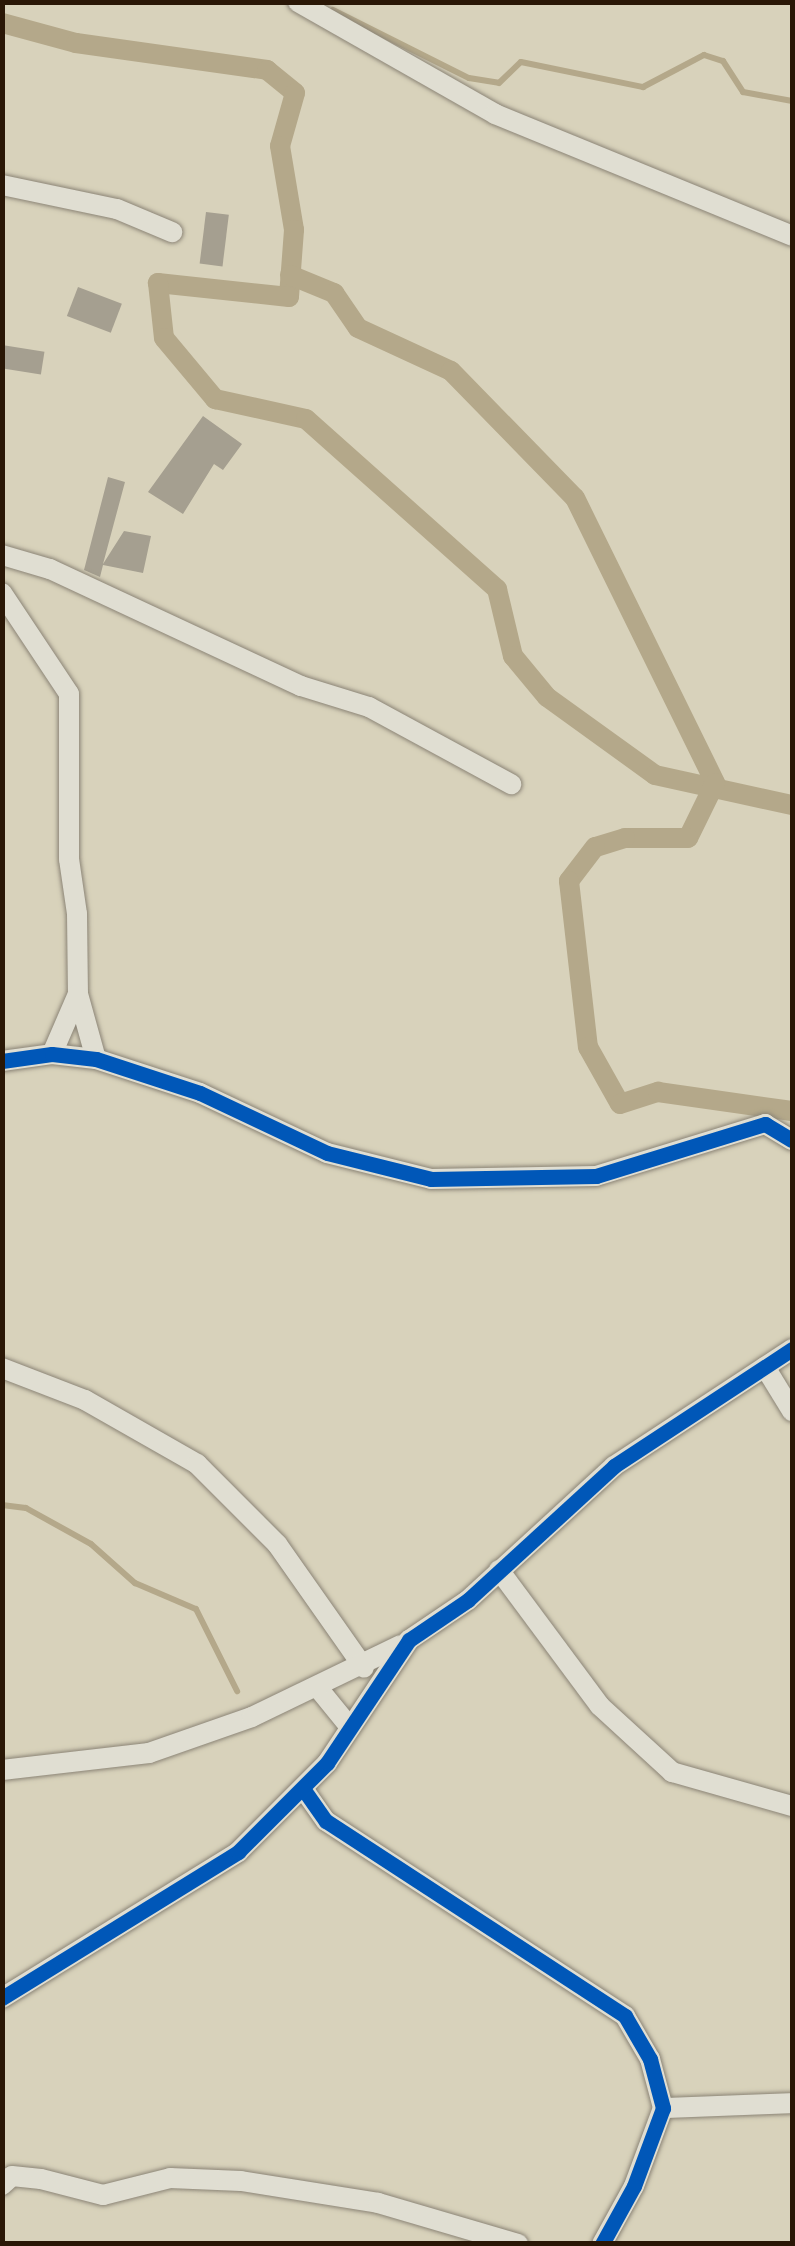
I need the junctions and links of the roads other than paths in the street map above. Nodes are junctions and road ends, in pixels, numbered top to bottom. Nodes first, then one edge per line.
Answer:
1 (298, 2) edge
2 (2, 185) edge
3 (172, 232) dead end
4 (792, 236) edge
5 (2, 555) edge
6 (2, 593) edge
7 (511, 784) dead end
8 (78, 994) junction
9 (52, 1054) junction
10 (96, 1058) junction
11 (2, 1061) edge
12 (792, 1140) edge
13 (792, 1349) edge
14 (765, 1367) junction
15 (2, 1368) edge
16 (792, 1411) edge
17 (499, 1570) junction
18 (409, 1640) junction
19 (364, 1668) junction
20 (318, 1688) junction
21 (349, 1726) junction
22 (2, 1770) edge
23 (304, 1790) junction
24 (792, 1806) edge
25 (2, 1998) edge
26 (792, 2104) edge
27 (663, 2108) junction
28 (2, 2186) edge
29 (518, 2244) edge
30 (602, 2244) edge

1 - 4 street
2 - 3 street
5 - 7 street
6 - 8 street
8 - 9 street
8 - 10 street
9 - 10 street
9 - 11 street
10 - 12 street
13 - 14 street
14 - 16 street
14 - 17 street
15 - 19 street
17 - 18 street
17 - 24 street
18 - 19 street
18 - 21 street
19 - 20 street
20 - 21 street
20 - 22 street
21 - 23 street
23 - 25 street
23 - 27 street
26 - 27 street
27 - 30 street
28 - 29 street

